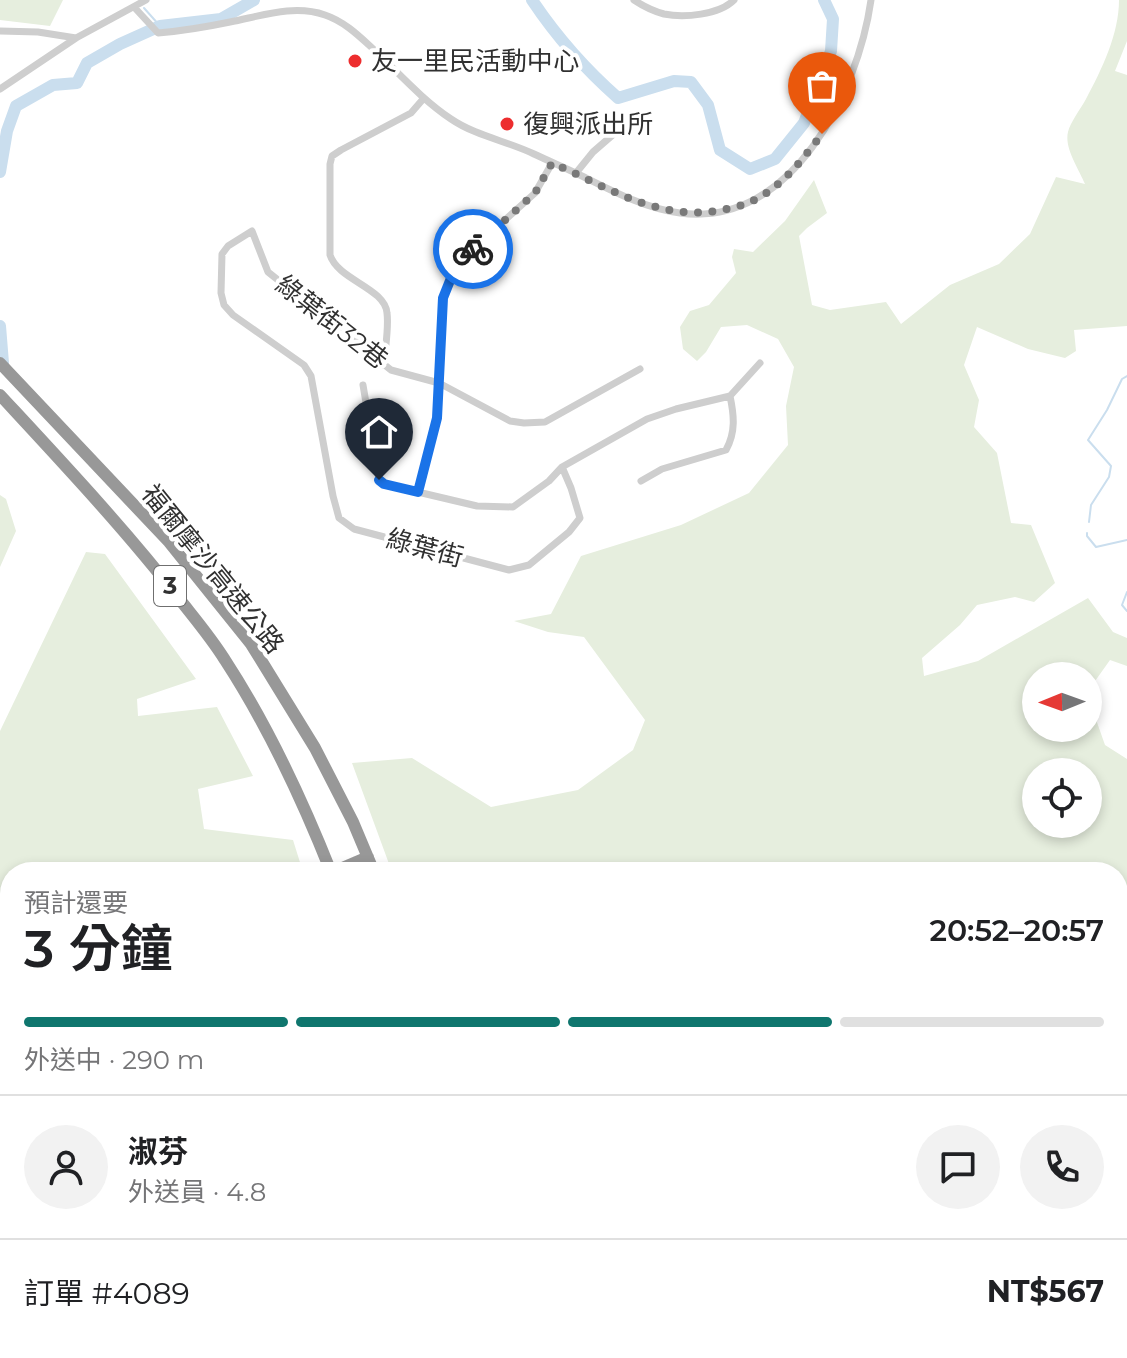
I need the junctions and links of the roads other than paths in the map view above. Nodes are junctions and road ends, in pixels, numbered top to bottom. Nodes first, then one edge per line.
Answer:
1 (146, 0) edge
2 (634, 0) edge
3 (734, 0) edge
4 (871, 0) edge
5 (134, 7) junction
6 (0, 31) edge
7 (76, 38) junction
8 (0, 89) edge
9 (424, 98) junction
10 (631, 119) dead end
11 (552, 163) junction
12 (576, 173) junction
13 (252, 231) joint
14 (0, 363) edge
15 (760, 363) dead end
16 (384, 365) junction
17 (640, 369) dead end
18 (439, 383) junction
19 (363, 385) dead end
20 (0, 395) edge
21 (730, 396) junction
22 (562, 467) junction
23 (641, 481) dead end
24 (418, 492) junction
25 (368, 857) junction
26 (328, 862) edge
27 (356, 862) edge
28 (370, 862) edge

1 - 5 street
2 - 3 street
4 - 12 street
5 - 7 street
5 - 9 street
6 - 7 street
7 - 8 street
9 - 11 street
9 - 16 street
10 - 12 street
11 - 12 street
11 - 18 street, 綠葉街
13 - 16 street, 綠葉街32巷
13 - 22 street, 綠葉街
14 - 25 highway, 福爾摩沙高速公路 / 3
15 - 21 street
16 - 18 street, 綠葉街32巷
17 - 18 street, 綠葉街32巷
18 - 24 street, 綠葉街
19 - 24 street, 綠葉街
20 - 26 highway, 福爾摩沙高速公路 / 3
21 - 22 street
21 - 23 street
22 - 24 street, 綠葉街
25 - 27 highway
25 - 28 highway, 福爾摩沙高速公路 / 3

